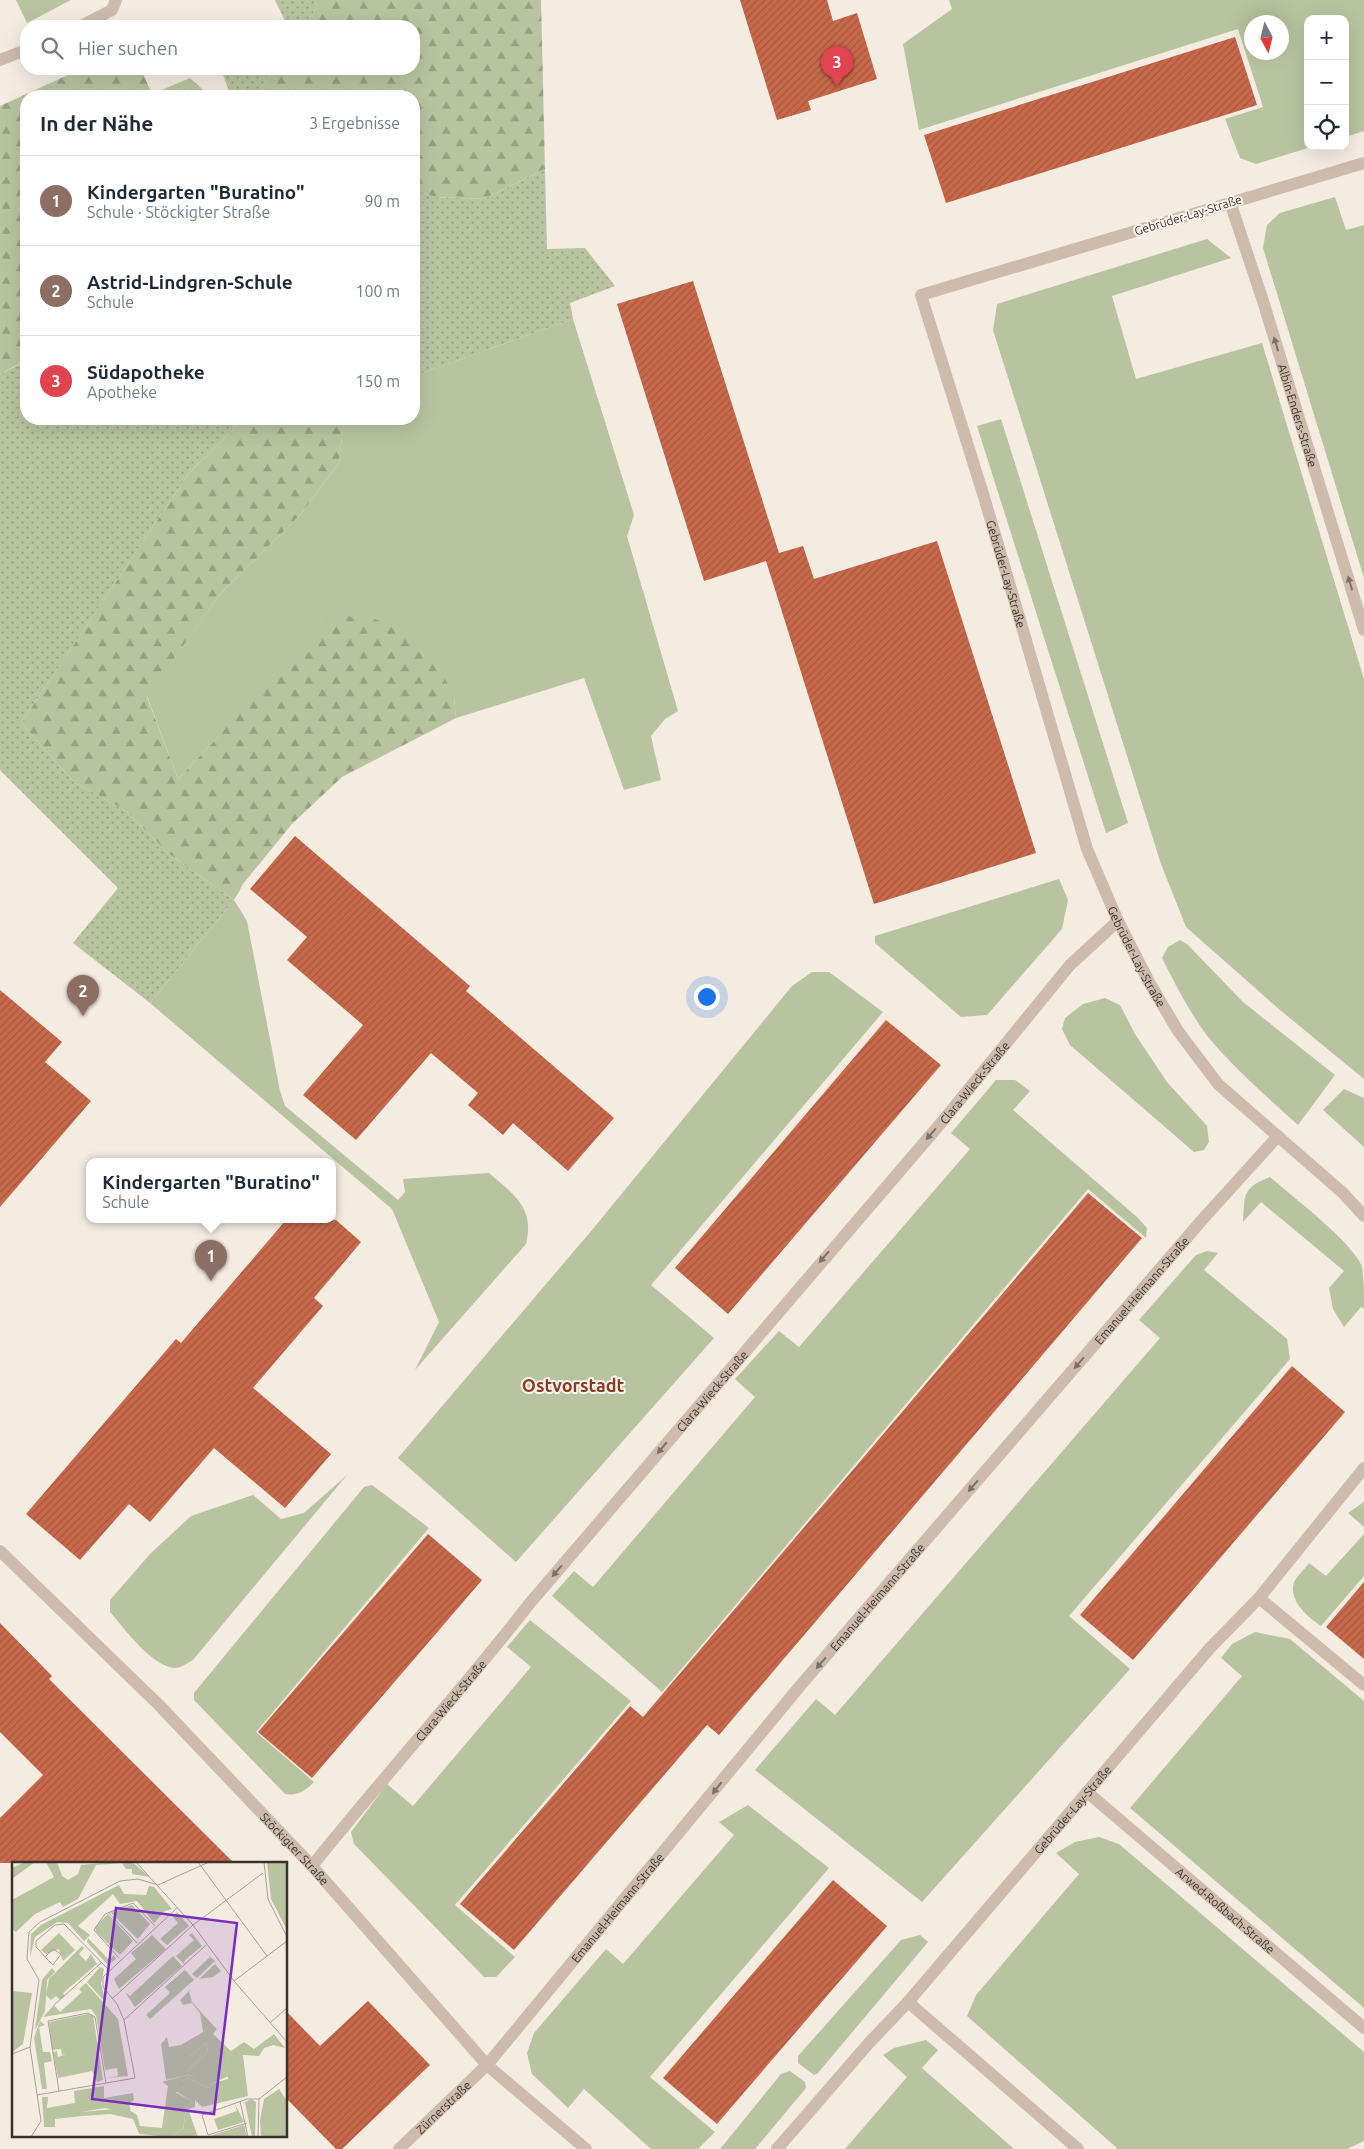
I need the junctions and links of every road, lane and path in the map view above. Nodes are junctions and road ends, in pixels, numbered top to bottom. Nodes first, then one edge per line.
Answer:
1 (116, 0) edge
2 (93, 20) edge
3 (20, 52) edge
4 (0, 60) edge
5 (1364, 163) edge
6 (1230, 202) junction
7 (1364, 630) edge
8 (1118, 921) junction
9 (1278, 1136) junction
10 (1364, 1216) edge
11 (1364, 1468) edge
12 (0, 1550) edge
13 (1259, 1598) junction
14 (1364, 1685) edge
15 (1087, 1792) junction
16 (312, 1866) junction
17 (908, 2002) junction
18 (1364, 2028) edge
19 (487, 2065) junction
20 (399, 2149) edge
21 (586, 2149) edge
22 (777, 2149) edge
23 (1078, 2149) edge

1 - 2 street
3 - 4 street
5 - 6 street, Gebrüder-Lay-Straße
7 -> 6 street, Albin-Enders-Straße
6 - 8 street, Gebrüder-Lay-Straße
8 - 9 street, Gebrüder-Lay-Straße
8 -> 16 street, Clara-Wieck-Straße
9 - 10 street, Gebrüder-Lay-Straße
9 -> 19 street, Emanuel-Heimann-Straße
11 - 13 street, Gebrüder-Lay-Straße
12 - 16 street, Stöckigter Straße
13 - 14 street
13 - 15 street, Gebrüder-Lay-Straße
15 - 17 street, Gebrüder-Lay-Straße
15 - 18 street, Arwed-Roßbach-Straße
16 - 19 street, Stöckigter Straße
17 - 22 street, Gebrüder-Lay-Straße
17 - 23 street
19 - 20 street, Zürnerstraße
19 - 21 street, Stöckigter Straße

